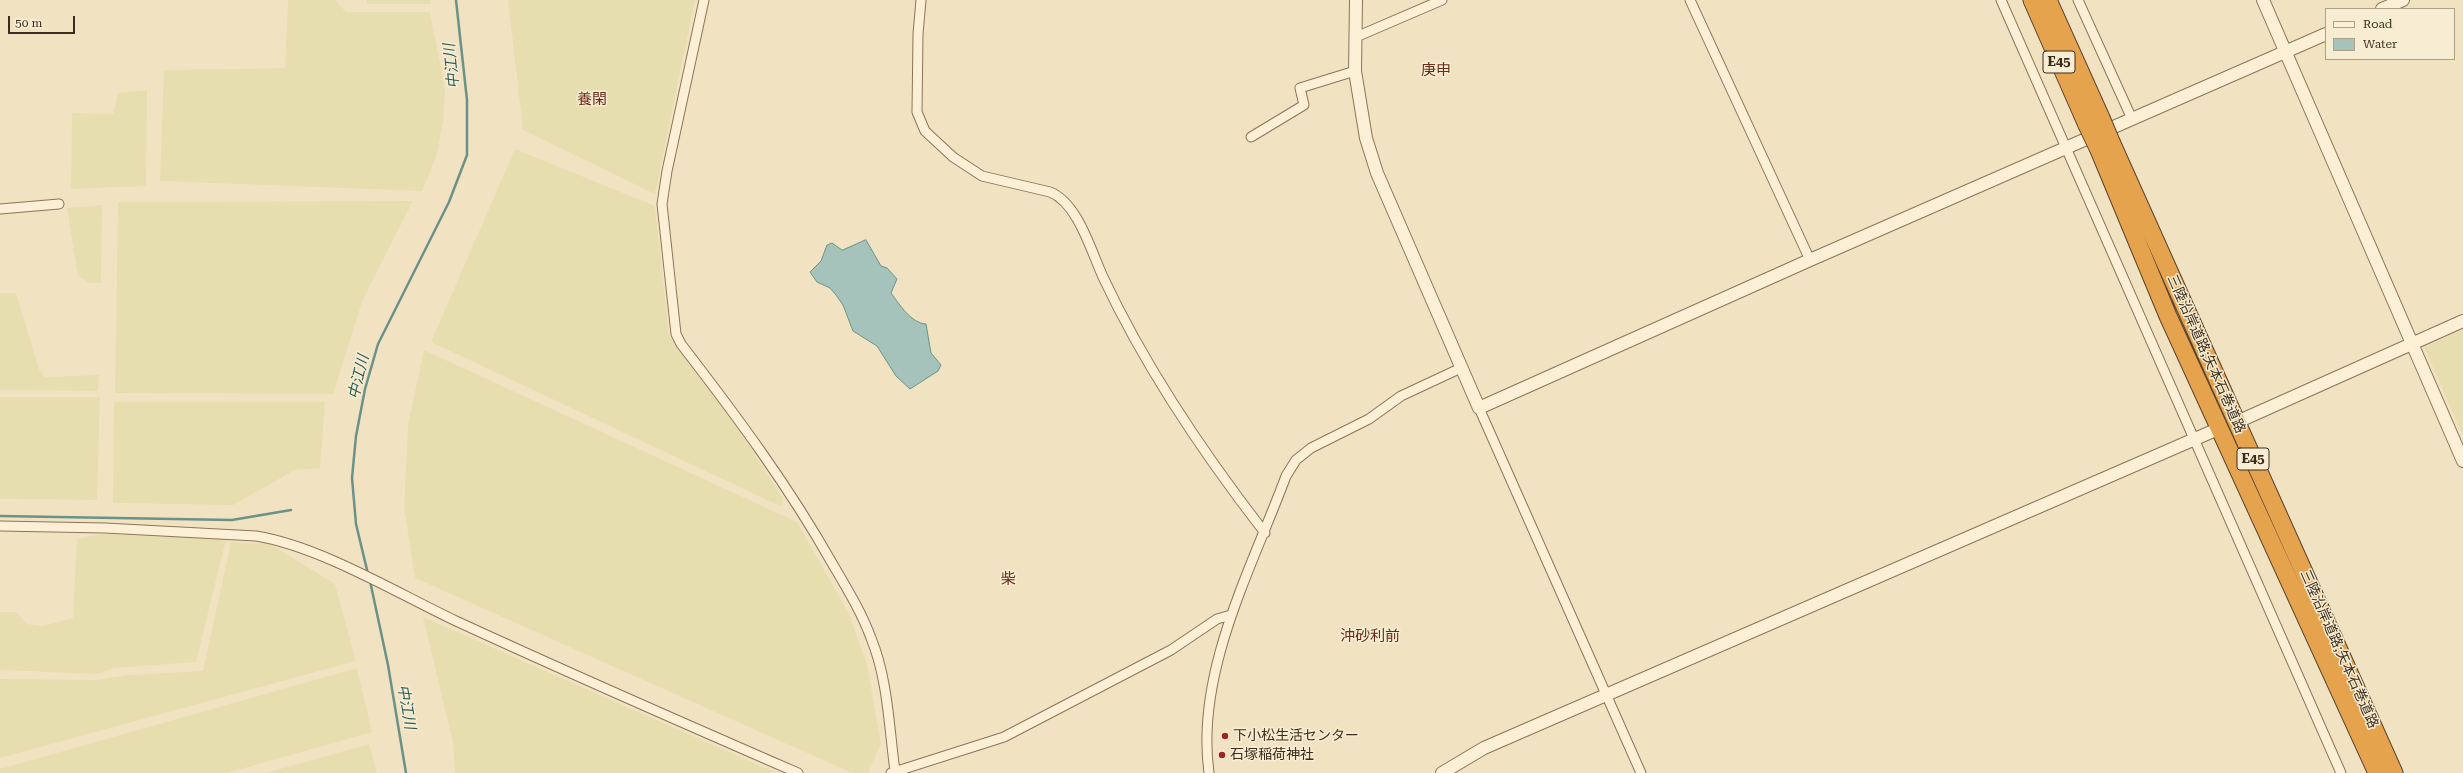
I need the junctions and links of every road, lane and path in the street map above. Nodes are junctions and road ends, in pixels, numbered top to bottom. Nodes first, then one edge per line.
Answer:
1 (704, 0) edge
2 (921, 0) edge
3 (1356, 0) edge
4 (1442, 0) edge
5 (1690, 0) edge
6 (2001, 0) edge
7 (2032, 0) edge
8 (2048, 0) edge
9 (2078, 0) edge
10 (2263, 0) edge
11 (2403, 0) edge
12 (2384, 8) edge
13 (2325, 34) edge
14 (1356, 37) junction
15 (2285, 52) junction
16 (1355, 72) junction
17 (2132, 119) junction
18 (2094, 121) junction
19 (1252, 137) dead end
20 (2105, 147) junction
21 (2067, 148) junction
22 (59, 204) dead end
23 (0, 209) edge
24 (1810, 260) junction
25 (2463, 321) edge
26 (2411, 344) junction
27 (1461, 368) junction
28 (1479, 408) junction
29 (2246, 418) dead end
30 (2211, 432) dead end
31 (2195, 439) junction
32 (2463, 461) edge
33 (0, 526) edge
34 (1264, 533) junction
35 (1231, 615) junction
36 (1606, 695) junction
37 (893, 772) edge
38 (798, 773) edge
39 (1209, 773) edge
40 (1442, 773) edge
41 (1641, 773) edge
42 (2341, 773) edge
43 (2376, 773) edge
44 (2394, 773) edge

1 - 37 street
2 - 34 street
3 - 14 street
4 - 14 street
5 - 24 street
6 - 21 street
7 - 18 highway, 三陸沿岸道路;矢本石巻道路 / E45
8 - 18 highway, 三陸沿岸道路;矢本石巻道路 / E45
9 - 17 street
10 - 15 street
11 - 12 street
13 - 15 street
14 - 16 street
15 - 17 street
15 - 26 street
16 - 19 street
16 - 27 street
17 - 21 street
18 - 20 highway, 三陸沿岸道路;矢本石巻道路 / E45, bridge
20 - 43 highway, 三陸沿岸道路;矢本石巻道路 / E45
20 - 44 highway, 三陸沿岸道路;矢本石巻道路 / E45
21 - 24 street
21 - 31 street
22 - 23 street
24 - 28 street
25 - 26 street
26 - 29 street
26 - 32 street
27 - 28 street
27 - 34 street
28 - 36 street
30 - 31 street
31 - 36 street
31 - 42 street
33 - 38 street
34 - 35 street
35 - 37 street
35 - 39 street
36 - 40 street
36 - 41 street

